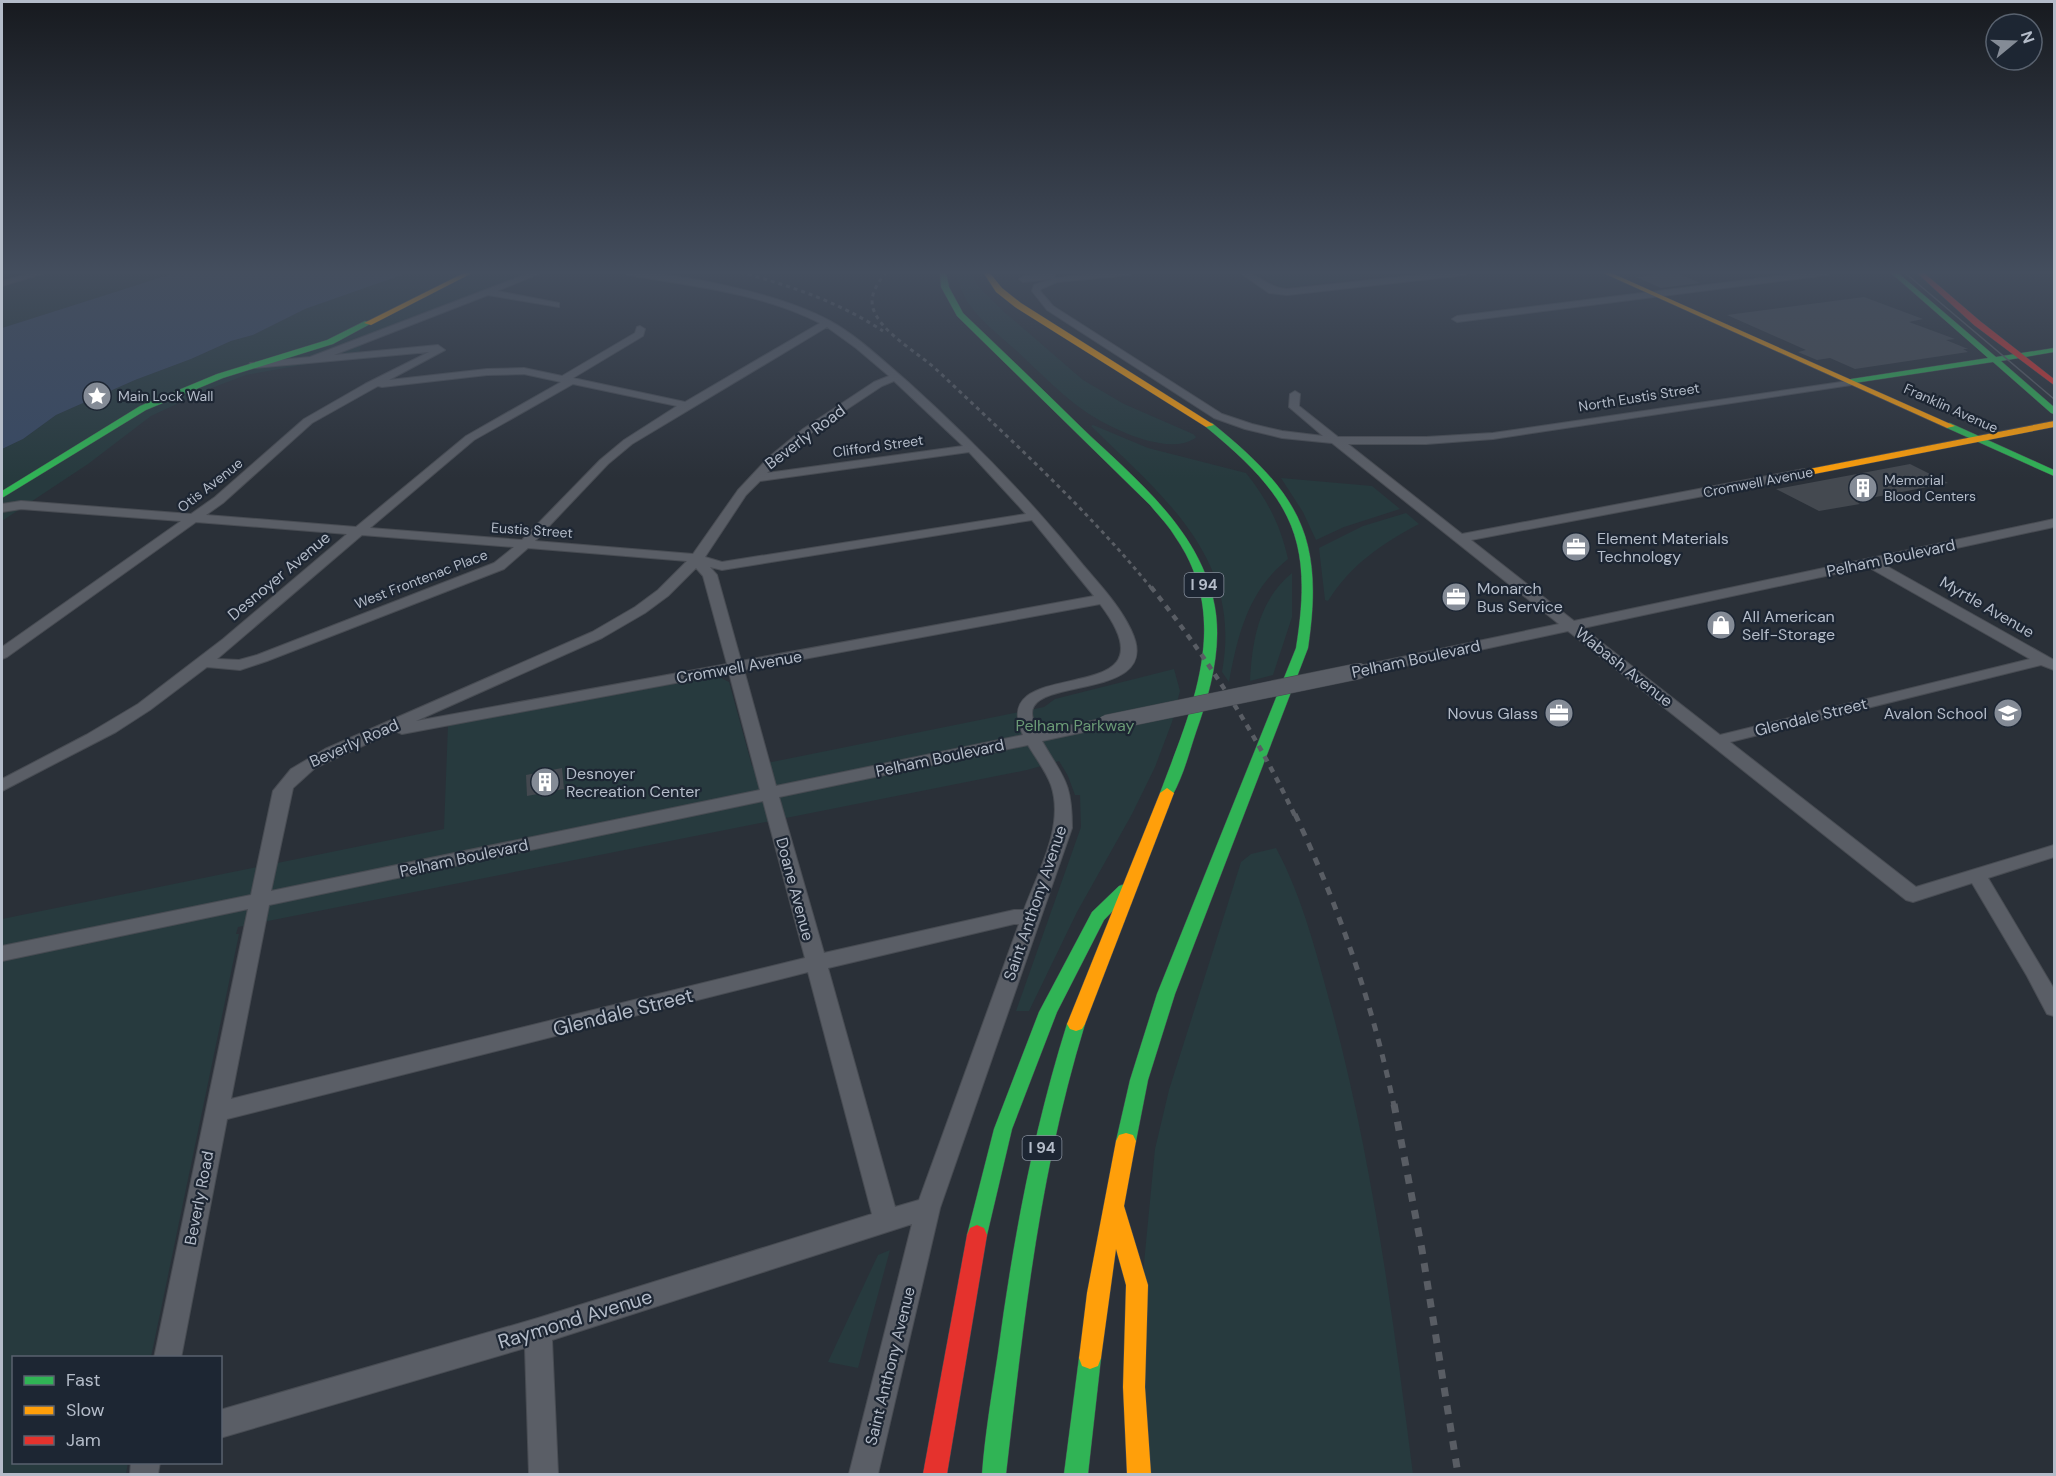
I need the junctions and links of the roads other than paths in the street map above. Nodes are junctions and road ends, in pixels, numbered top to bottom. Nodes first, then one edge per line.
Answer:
1 (332, 341) edge
2 (361, 341) edge
3 (368, 341) edge
4 (629, 341) edge
5 (796, 341) edge
6 (853, 341) edge
7 (989, 341) edge
8 (1074, 341) edge
9 (1101, 341) edge
10 (1759, 341) edge
11 (1974, 341) edge
12 (2001, 341) edge
13 (2055, 350) edge
14 (365, 355) junction
15 (2020, 356) junction
16 (1995, 359) junction
17 (311, 360) junction
18 (254, 365) junction
19 (896, 377) junction
20 (567, 380) junction
21 (1851, 382) junction
22 (2055, 383) edge
23 (369, 386) junction
24 (1295, 394) dead end
25 (686, 405) junction
26 (2052, 409) edge
27 (2055, 424) edge
28 (1334, 439) junction
29 (1980, 439) junction
30 (971, 448) junction
31 (1804, 473) joint
32 (2055, 473) edge
33 (754, 478) junction
34 (15, 487) junction
35 (2, 495) edge
36 (21, 505) junction
37 (2, 508) edge
38 (1036, 516) junction
39 (194, 518) junction
40 (2055, 523) edge
41 (362, 530) junction
42 (1458, 536) junction
43 (524, 544) junction
44 (696, 560) junction
45 (1870, 562) junction
46 (1103, 600) junction
47 (1570, 626) junction
48 (2, 654) edge
49 (204, 662) junction
50 (2049, 663) edge
51 (736, 668) junction
52 (375, 734) junction
53 (1033, 738) junction
54 (1719, 741) junction
55 (2, 786) edge
56 (769, 795) junction
57 (2055, 851) edge
58 (1977, 875) junction
59 (1131, 885) junction
60 (259, 900) junction
61 (1030, 918) junction
62 (2, 954) edge
63 (816, 963) junction
64 (2055, 1008) edge
65 (216, 1112) junction
66 (1114, 1200) junction
67 (928, 1208) junction
68 (887, 1222) junction
69 (538, 1331) junction
70 (167, 1356) edge
71 (222, 1423) edge
72 (544, 1474) edge
73 (864, 1474) edge
74 (935, 1474) edge
75 (994, 1474) edge
76 (1076, 1474) edge
77 (1139, 1474) edge

1 - 18 main road
2 - 17 street
3 - 14 street
4 - 20 street, Desnoyer Avenue
5 - 25 street, West Frontenac Place
6 - 19 street, Saint Anthony Avenue
7 - 59 main road, I 94
8 - 66 main road
9 - 28 street
10 - 21 main road, Franklin Avenue
11 - 16 main road
12 - 15 main road
13 - 15 main road, North Eustis Street
14 - 17 street
14 - 23 street, Otis Avenue
15 - 16 main road, North Eustis Street
15 - 22 main road
16 - 21 main road, North Eustis Street
16 - 26 main road
17 - 18 street
18 - 34 main road
19 - 30 street, Saint Anthony Avenue
19 - 33 street, Beverly Road
20 - 23 street
20 - 25 street
20 - 41 street, Desnoyer Avenue
21 - 28 street, North Eustis Street
21 - 29 main road, Franklin Avenue
23 - 39 street, Otis Avenue
24 - 28 street, Wabash Avenue
25 - 43 street, West Frontenac Place
27 - 29 main road, Cromwell Avenue
28 - 42 street, Wabash Avenue
29 - 31 main road, Cromwell Avenue
29 - 32 main road, Franklin Avenue
30 - 33 street, Clifford Street
30 - 38 street, Saint Anthony Avenue
31 - 42 street, Cromwell Avenue
33 - 44 street, Beverly Road
34 - 35 main road
34 - 36 street
36 - 37 street, Eustis Street
36 - 39 street, Eustis Street
38 - 44 street, Eustis Street
38 - 46 street, Saint Anthony Avenue
39 - 41 street, Eustis Street
39 - 48 street, Otis Avenue
40 - 45 street, Pelham Boulevard
41 - 43 street, Eustis Street
41 - 49 street, Desnoyer Avenue
42 - 47 street, Wabash Avenue
43 - 44 street, Eustis Street
43 - 49 street, West Frontenac Place
44 - 51 street, Doane Avenue
44 - 52 street, Beverly Road
45 - 47 street, Pelham Boulevard
45 - 50 street, Myrtle Avenue
46 - 51 street, Cromwell Avenue
46 - 53 street, Saint Anthony Avenue
47 - 53 street, Pelham Boulevard, bridge
47 - 54 street, Wabash Avenue
49 - 55 street, Desnoyer Avenue
50 - 54 street, Glendale Street
51 - 52 street, Cromwell Avenue
51 - 56 street, Doane Avenue
52 - 60 street, Beverly Road
53 - 56 street, Pelham Boulevard
53 - 61 street, Saint Anthony Avenue
54 - 58 street, Wabash Avenue
56 - 60 street, Pelham Boulevard
56 - 63 street, Doane Avenue
57 - 58 street
58 - 64 street
59 - 74 main road
59 - 75 main road, I 94
60 - 62 street, Pelham Boulevard
60 - 65 street, Beverly Road
61 - 63 street, Glendale Street
61 - 67 street, Saint Anthony Avenue
63 - 65 street, Glendale Street
63 - 68 street, Doane Avenue
65 - 70 street, Beverly Road
66 - 76 main road
66 - 77 main road
67 - 68 street, Raymond Avenue
67 - 73 street, Saint Anthony Avenue
68 - 69 street, Raymond Avenue
69 - 71 street, Raymond Avenue
69 - 72 street

